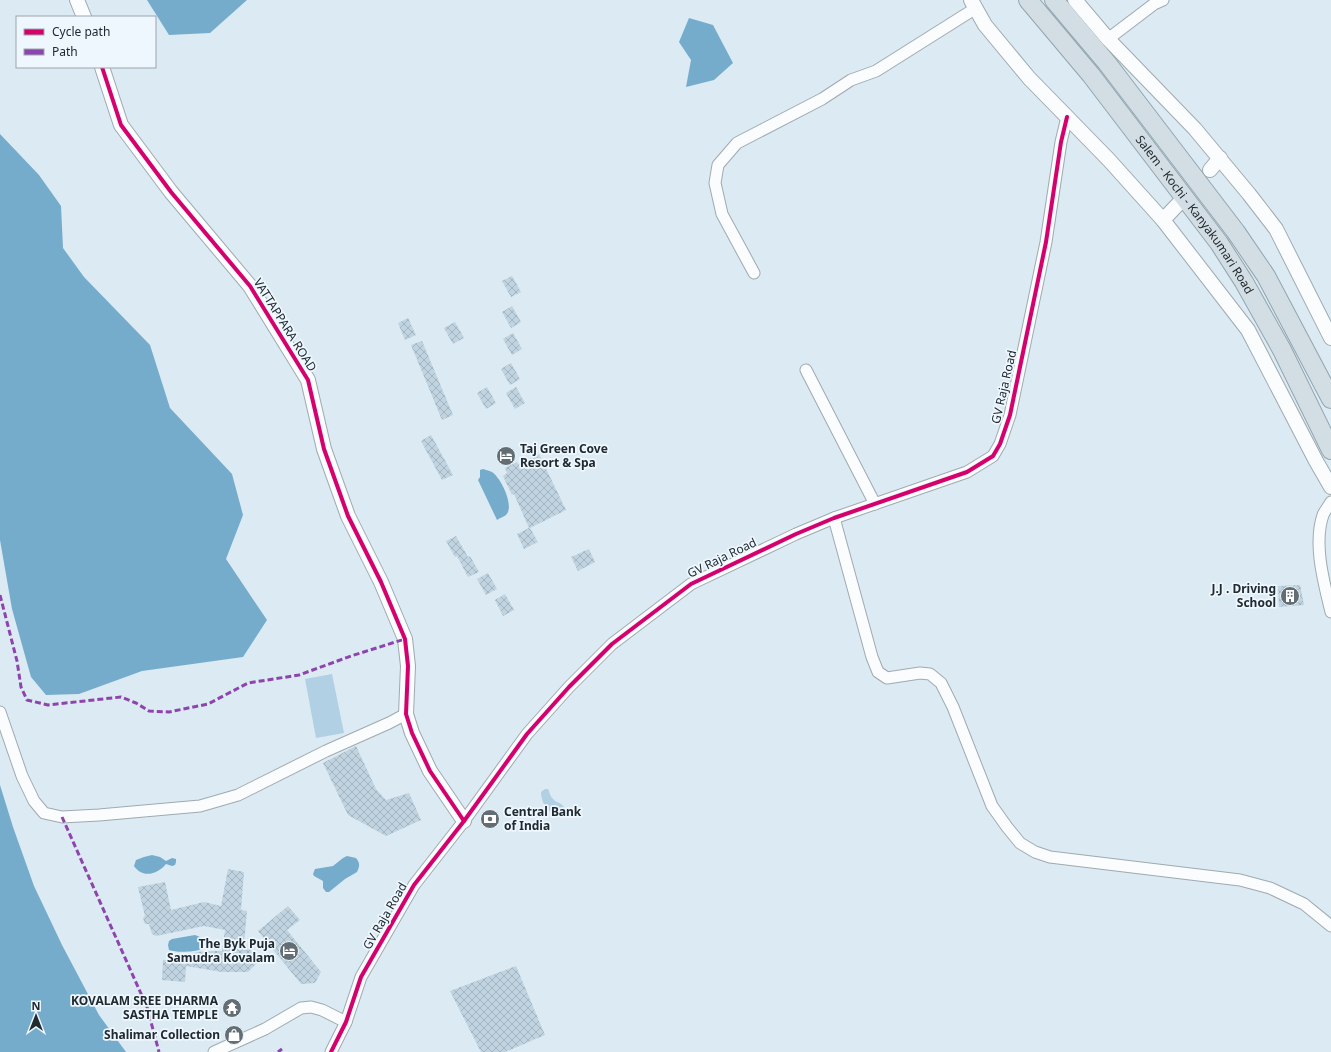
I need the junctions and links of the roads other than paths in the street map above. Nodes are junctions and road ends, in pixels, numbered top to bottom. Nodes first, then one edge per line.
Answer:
1 (76, 0) edge
2 (1028, 0) edge
3 (1054, 0) edge
4 (1075, 0) edge
5 (1163, 0) edge
6 (973, 4) edge
7 (84, 16) edge
8 (1108, 40) junction
9 (1107, 64) junction
10 (102, 68) edge
11 (1091, 75) junction
12 (1067, 117) junction
13 (1220, 158) junction
14 (1210, 170) dead end
15 (1181, 201) dead end
16 (1163, 220) junction
17 (754, 273) dead end
18 (1331, 338) edge
19 (806, 370) dead end
20 (1331, 399) edge
21 (1331, 450) edge
22 (1331, 487) edge
23 (1331, 502) edge
24 (874, 504) junction
25 (834, 518) junction
26 (1331, 612) edge
27 (0, 712) edge
28 (406, 714) junction
29 (464, 821) junction
30 (1331, 926) edge
31 (346, 1022) junction
32 (214, 1052) edge
33 (331, 1052) edge

1 - 7 street
2 - 11 highway, Salem - Kochi - Kanyakumari Road
3 - 9 highway, Salem - Kochi - Kanyakumari Road
4 - 8 street
5 - 8 street
6 - 12 street
6 - 17 street
8 - 13 street
9 - 11 highway
9 - 20 highway, Salem - Kochi - Kanyakumari Road
10 - 28 street, VATTAPPARA ROAD
11 - 21 highway, Salem - Kochi - Kanyakumari Road
12 - 16 street
12 - 24 street, GV Raja Road
13 - 14 street
13 - 18 street
15 - 16 street
16 - 22 street
19 - 24 street
23 - 26 street
24 - 25 street, GV Raja Road
25 - 29 street, GV Raja Road
25 - 30 street
27 - 28 street
28 - 29 street, VATTAPPARA ROAD
29 - 31 street, GV Raja Road
31 - 32 street
31 - 33 street, GV Raja Road

